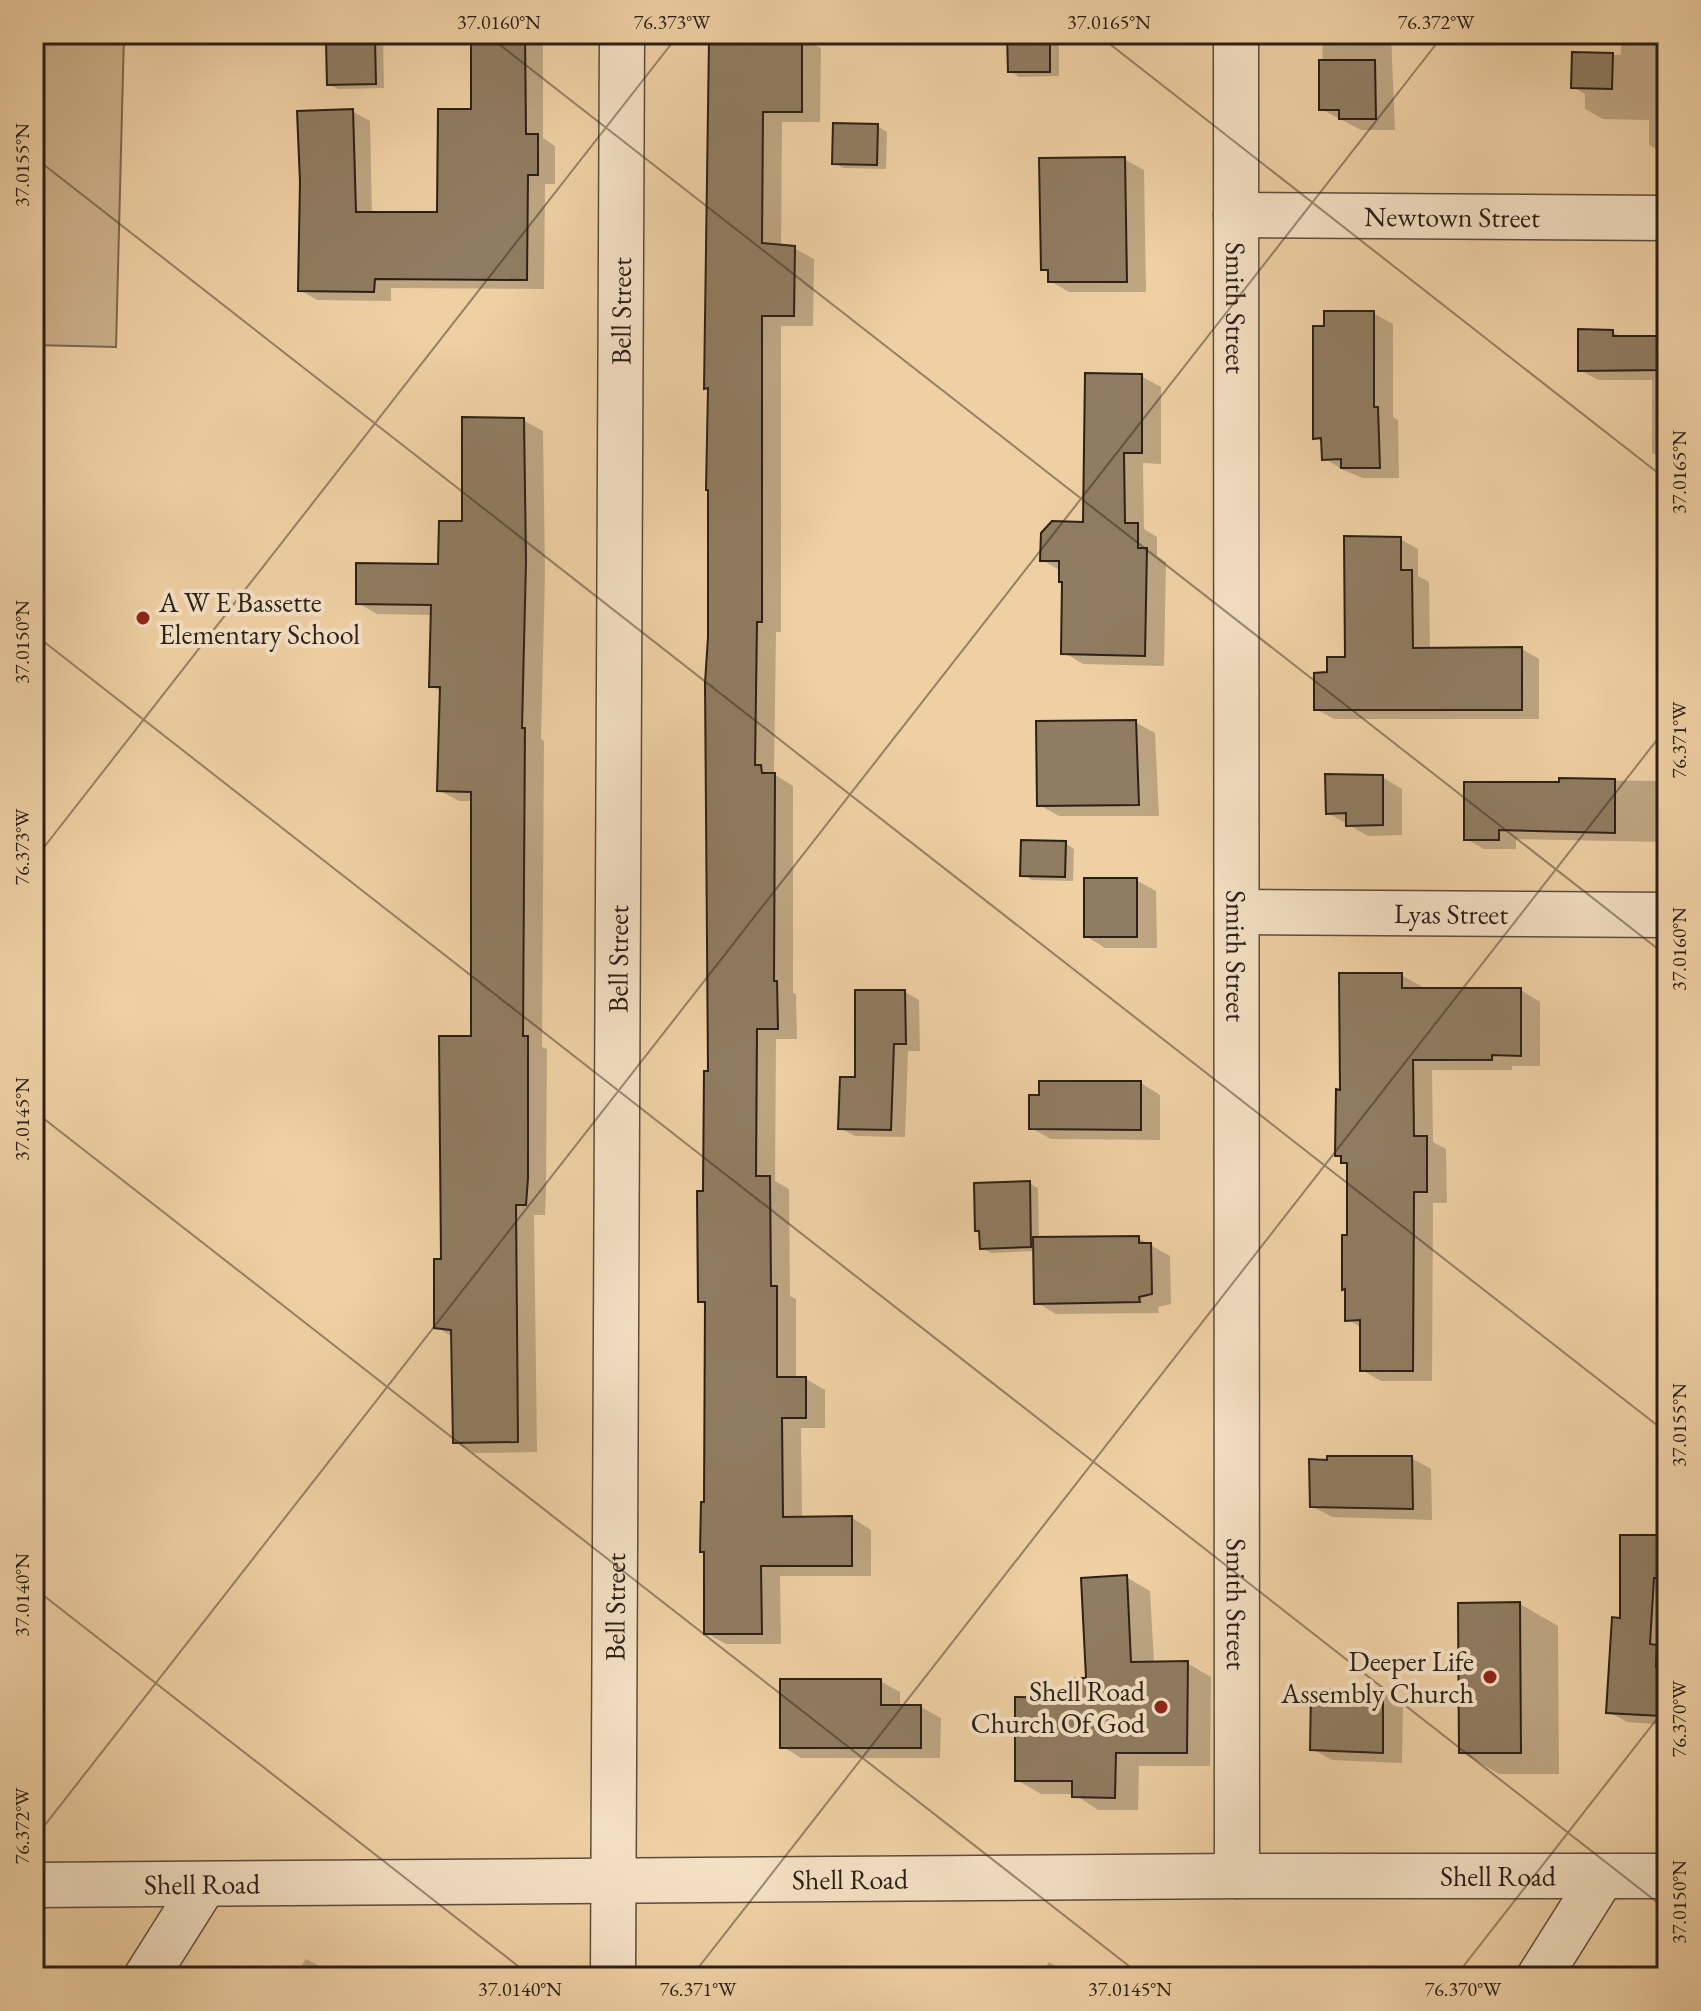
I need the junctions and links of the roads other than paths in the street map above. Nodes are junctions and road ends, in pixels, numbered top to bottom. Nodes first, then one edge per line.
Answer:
1 (622, 34) edge
2 (1236, 34) edge
3 (1236, 215) junction
4 (1667, 218) edge
5 (1237, 912) junction
6 (1667, 915) edge
7 (1237, 1876) junction
8 (1667, 1876) edge
9 (1602, 1877) junction
10 (613, 1883) junction
11 (34, 1885) edge
12 (204, 1885) junction
13 (146, 1977) edge
14 (613, 1977) edge
15 (1539, 1977) edge

1 - 10 street, Bell Street
2 - 3 street, Smith Street
3 - 4 street, Newtown Street
3 - 5 street, Smith Street
5 - 6 street, Lyas Street
5 - 7 street, Smith Street
7 - 9 street, Shell Road
7 - 10 street, Shell Road
8 - 9 street, Shell Road
9 - 15 street
10 - 12 street, Shell Road
10 - 14 street, Bell Street
11 - 12 street, Shell Road
12 - 13 street

